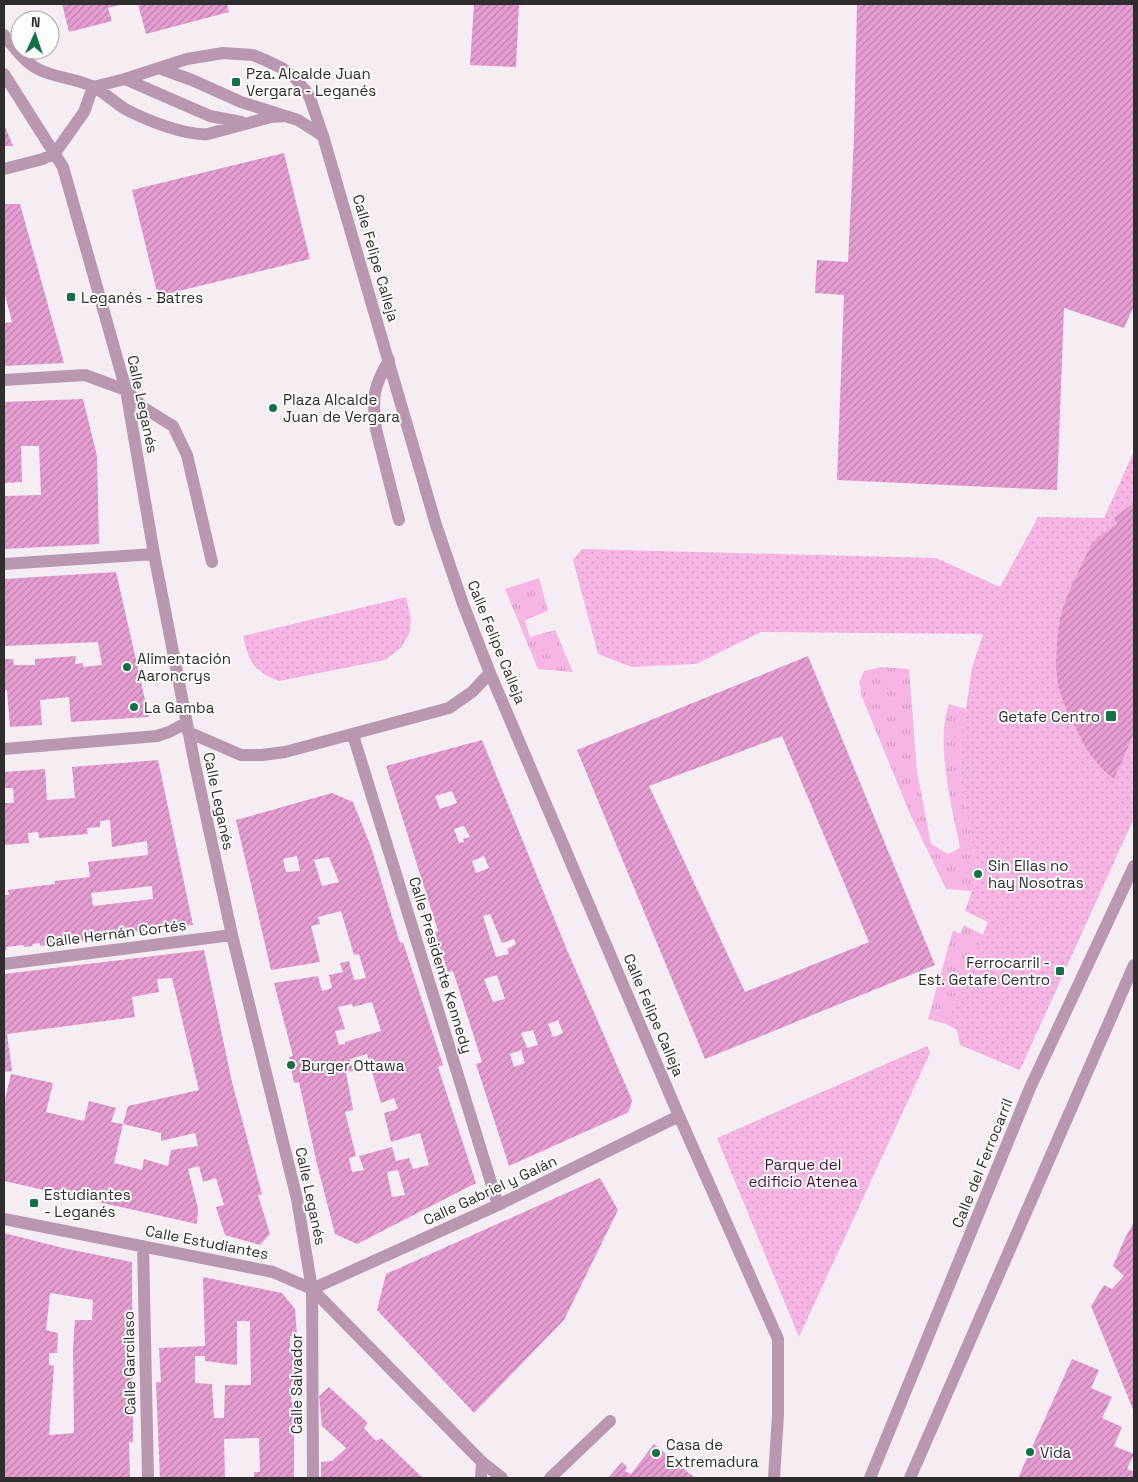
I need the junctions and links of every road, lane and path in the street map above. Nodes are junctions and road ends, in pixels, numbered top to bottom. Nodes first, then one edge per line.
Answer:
1 (4, 35) edge
2 (159, 68) junction
3 (4, 74) edge
4 (125, 79) junction
5 (93, 87) junction
6 (286, 116) junction
7 (248, 123) junction
8 (324, 136) junction
9 (55, 153) junction
10 (4, 169) edge
11 (389, 360) junction
12 (4, 380) edge
13 (126, 390) junction
14 (400, 520) dead end
15 (154, 554) junction
16 (212, 562) dead end
17 (4, 564) edge
18 (490, 674) junction
19 (187, 727) junction
20 (353, 735) junction
21 (4, 749) edge
22 (1134, 866) edge
23 (232, 935) junction
24 (4, 964) edge
25 (1134, 965) edge
26 (679, 1116) junction
27 (498, 1205) junction
28 (4, 1219) edge
29 (143, 1246) junction
30 (312, 1289) junction
31 (610, 1421) dead end
32 (482, 1462) junction
33 (148, 1478) edge
34 (313, 1478) edge
35 (481, 1478) edge
36 (502, 1478) edge
37 (550, 1478) edge
38 (774, 1478) edge
39 (870, 1478) edge
40 (910, 1478) edge

1 - 5 street
2 - 4 street, Calle Felipe Calleja
2 - 6 street
2 - 8 street, Calle Felipe Calleja
3 - 9 street, Calle Leganés
4 - 5 street, Calle Felipe Calleja
4 - 7 street
5 - 7 street
5 - 9 street
6 - 7 street
6 - 8 street
8 - 11 street, Calle Felipe Calleja
9 - 10 street
9 - 13 street, Calle Leganés
11 - 14 street
11 - 18 street, Calle Felipe Calleja
12 - 13 street
13 - 15 street, Calle Leganés
13 - 16 street
15 - 17 street
15 - 19 street, Calle Leganés
18 - 20 street
18 - 26 street, Calle Felipe Calleja
19 - 20 street
19 - 21 street
19 - 23 street, Calle Leganés
20 - 27 street, Calle Presidente Kennedy
22 - 39 street, Calle del Ferrocarril
23 - 24 street, Calle Hernán Cortés
23 - 30 street, Calle Leganés
25 - 40 street
26 - 27 street, Calle Gabriel y Galán
26 - 38 street, Calle Felipe Calleja
27 - 30 street, Calle Gabriel y Galán
28 - 29 street, Calle Estudiantes
29 - 30 street, Calle Estudiantes
29 - 33 street, Calle Garcilaso
30 - 32 street
30 - 34 street, Calle Salvador
31 - 37 street
32 - 35 street
32 - 36 street

